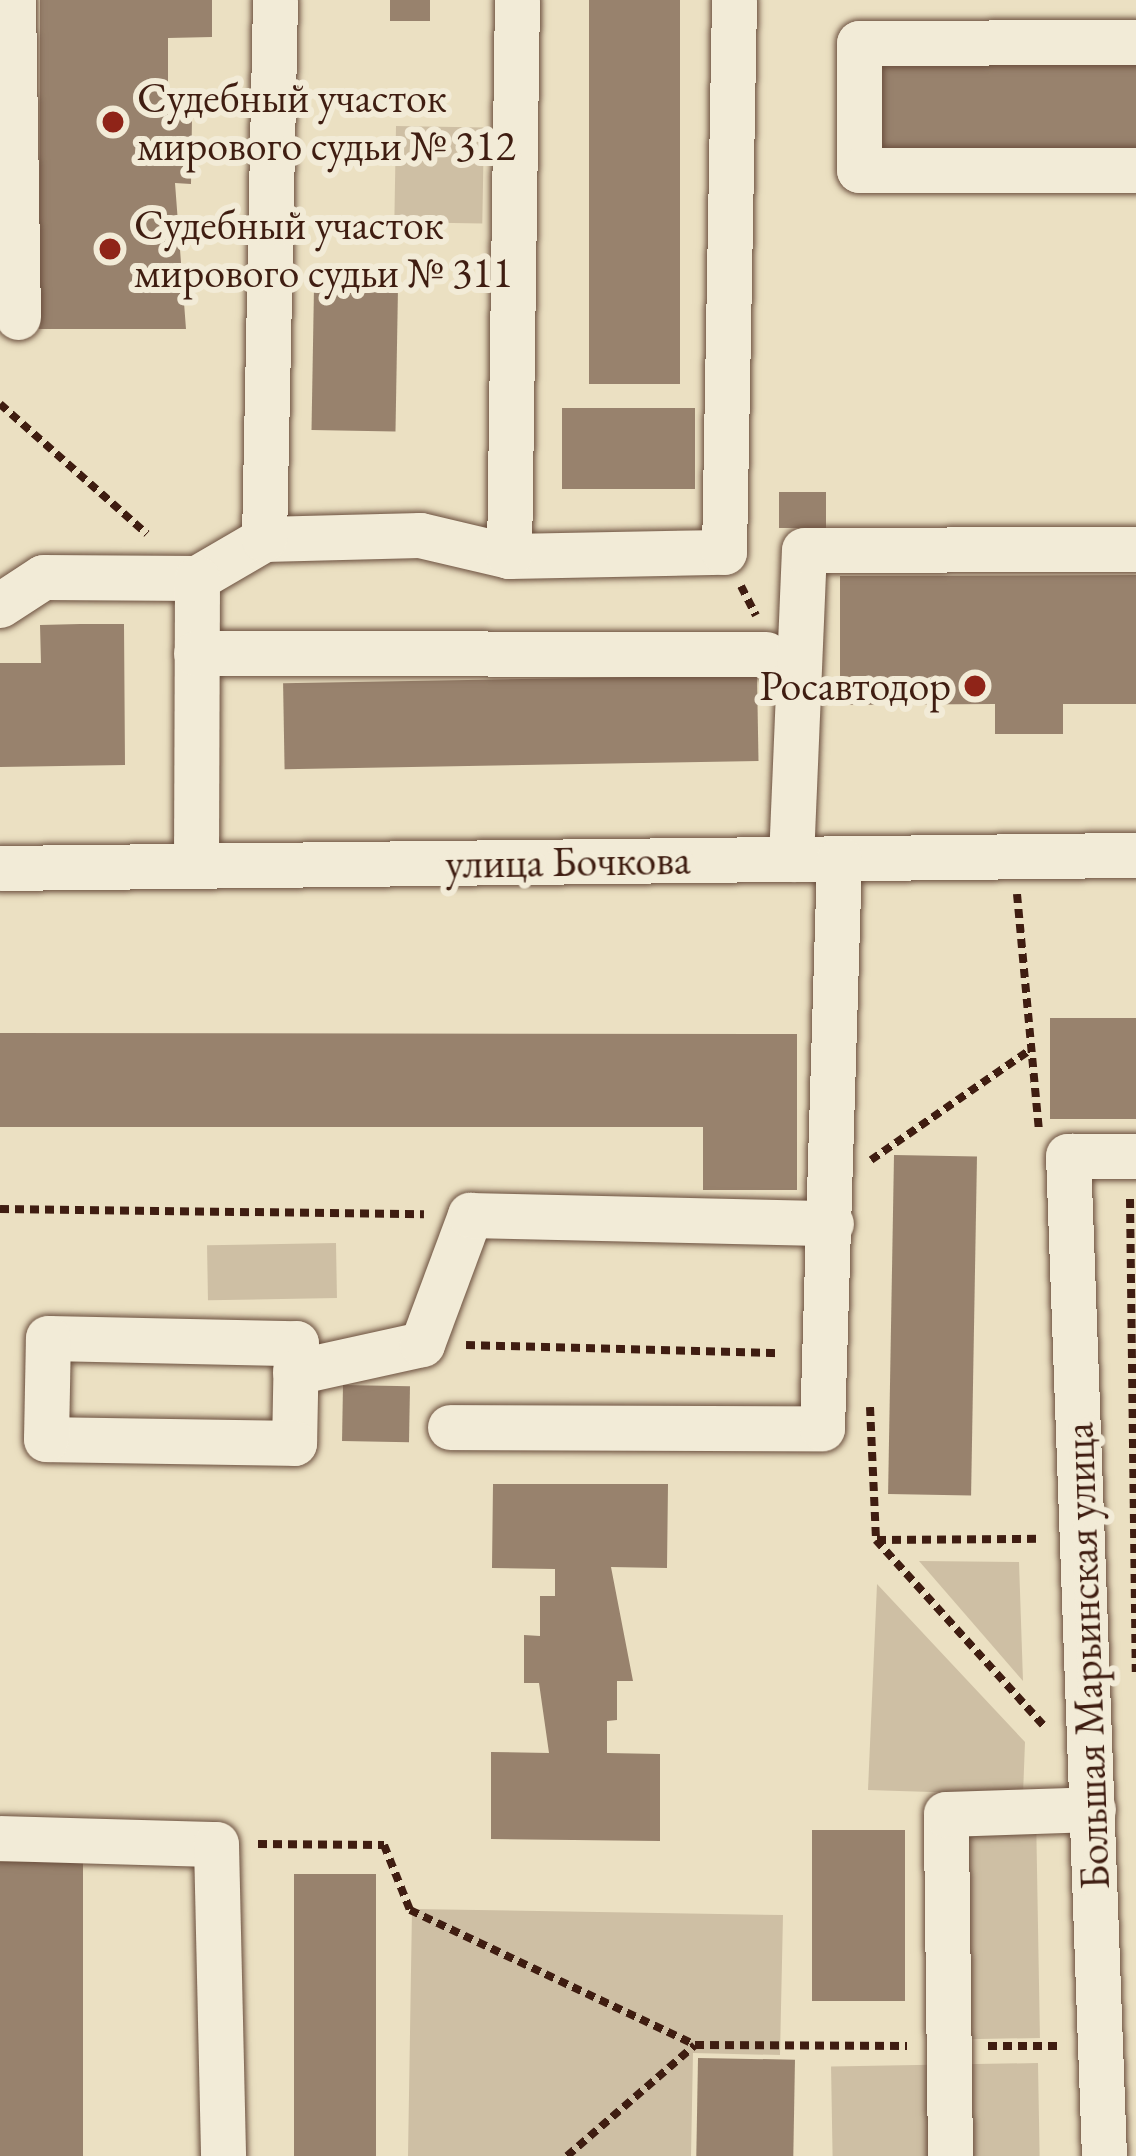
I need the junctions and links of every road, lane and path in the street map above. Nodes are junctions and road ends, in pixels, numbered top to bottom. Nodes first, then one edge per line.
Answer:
1 (13, 0) edge
2 (275, 0) edge
3 (517, 0) edge
4 (734, 0) edge
5 (1136, 42) edge
6 (1136, 170) edge
7 (18, 317) dead end
8 (0, 404) edge
9 (264, 539) junction
10 (1136, 549) edge
11 (509, 556) junction
12 (197, 578) junction
13 (0, 605) edge
14 (196, 652) junction
15 (766, 654) dead end
16 (1136, 855) edge
17 (1017, 857) junction
18 (839, 858) junction
19 (791, 859) junction
20 (196, 866) junction
21 (0, 868) edge
22 (1027, 1052) junction
23 (1068, 1156) junction
24 (1132, 1156) edge
25 (831, 1205) junction
26 (0, 1208) edge
27 (470, 1215) junction
28 (827, 1354) junction
29 (295, 1372) junction
30 (450, 1427) dead end
31 (1040, 1539) dead end
32 (875, 1540) junction
33 (1136, 1672) edge
34 (1092, 1793) junction
35 (0, 1838) edge
36 (216, 1844) junction
37 (695, 2045) junction
38 (1102, 2045) junction
39 (948, 2047) junction
40 (1120, 2107) edge
41 (223, 2156) edge
42 (567, 2156) edge
43 (950, 2156) edge
44 (1104, 2156) edge

1 - 7 street
2 - 9 street
3 - 11 street
4 - 11 street
5 - 6 street
8 - 12 path
9 - 11 street
9 - 12 street
10 - 19 street
12 - 13 street
12 - 14 street
14 - 15 street
14 - 20 street
16 - 17 street, улица Бочкова
17 - 18 street, улица Бочкова
17 - 22 path
18 - 19 street, улица Бочкова
18 - 25 street
19 - 20 street, улица Бочкова
20 - 21 street, улица Бочкова
22 - 23 path
22 - 25 path
23 - 24 street
23 - 34 street, Большая Марьинская улица
24 - 33 path
25 - 27 street
25 - 28 street
26 - 27 path
27 - 29 street
28 - 30 street
28 - 32 path
29 - 29 street
31 - 32 path
32 - 34 path
34 - 38 street, Большая Марьинская улица
34 - 39 street
35 - 36 street
36 - 37 path
36 - 41 street
37 - 39 path
37 - 42 path
38 - 39 path
38 - 40 street, Большая Марьинская улица
39 - 43 street
40 - 44 street, Большая Марьинская улица

